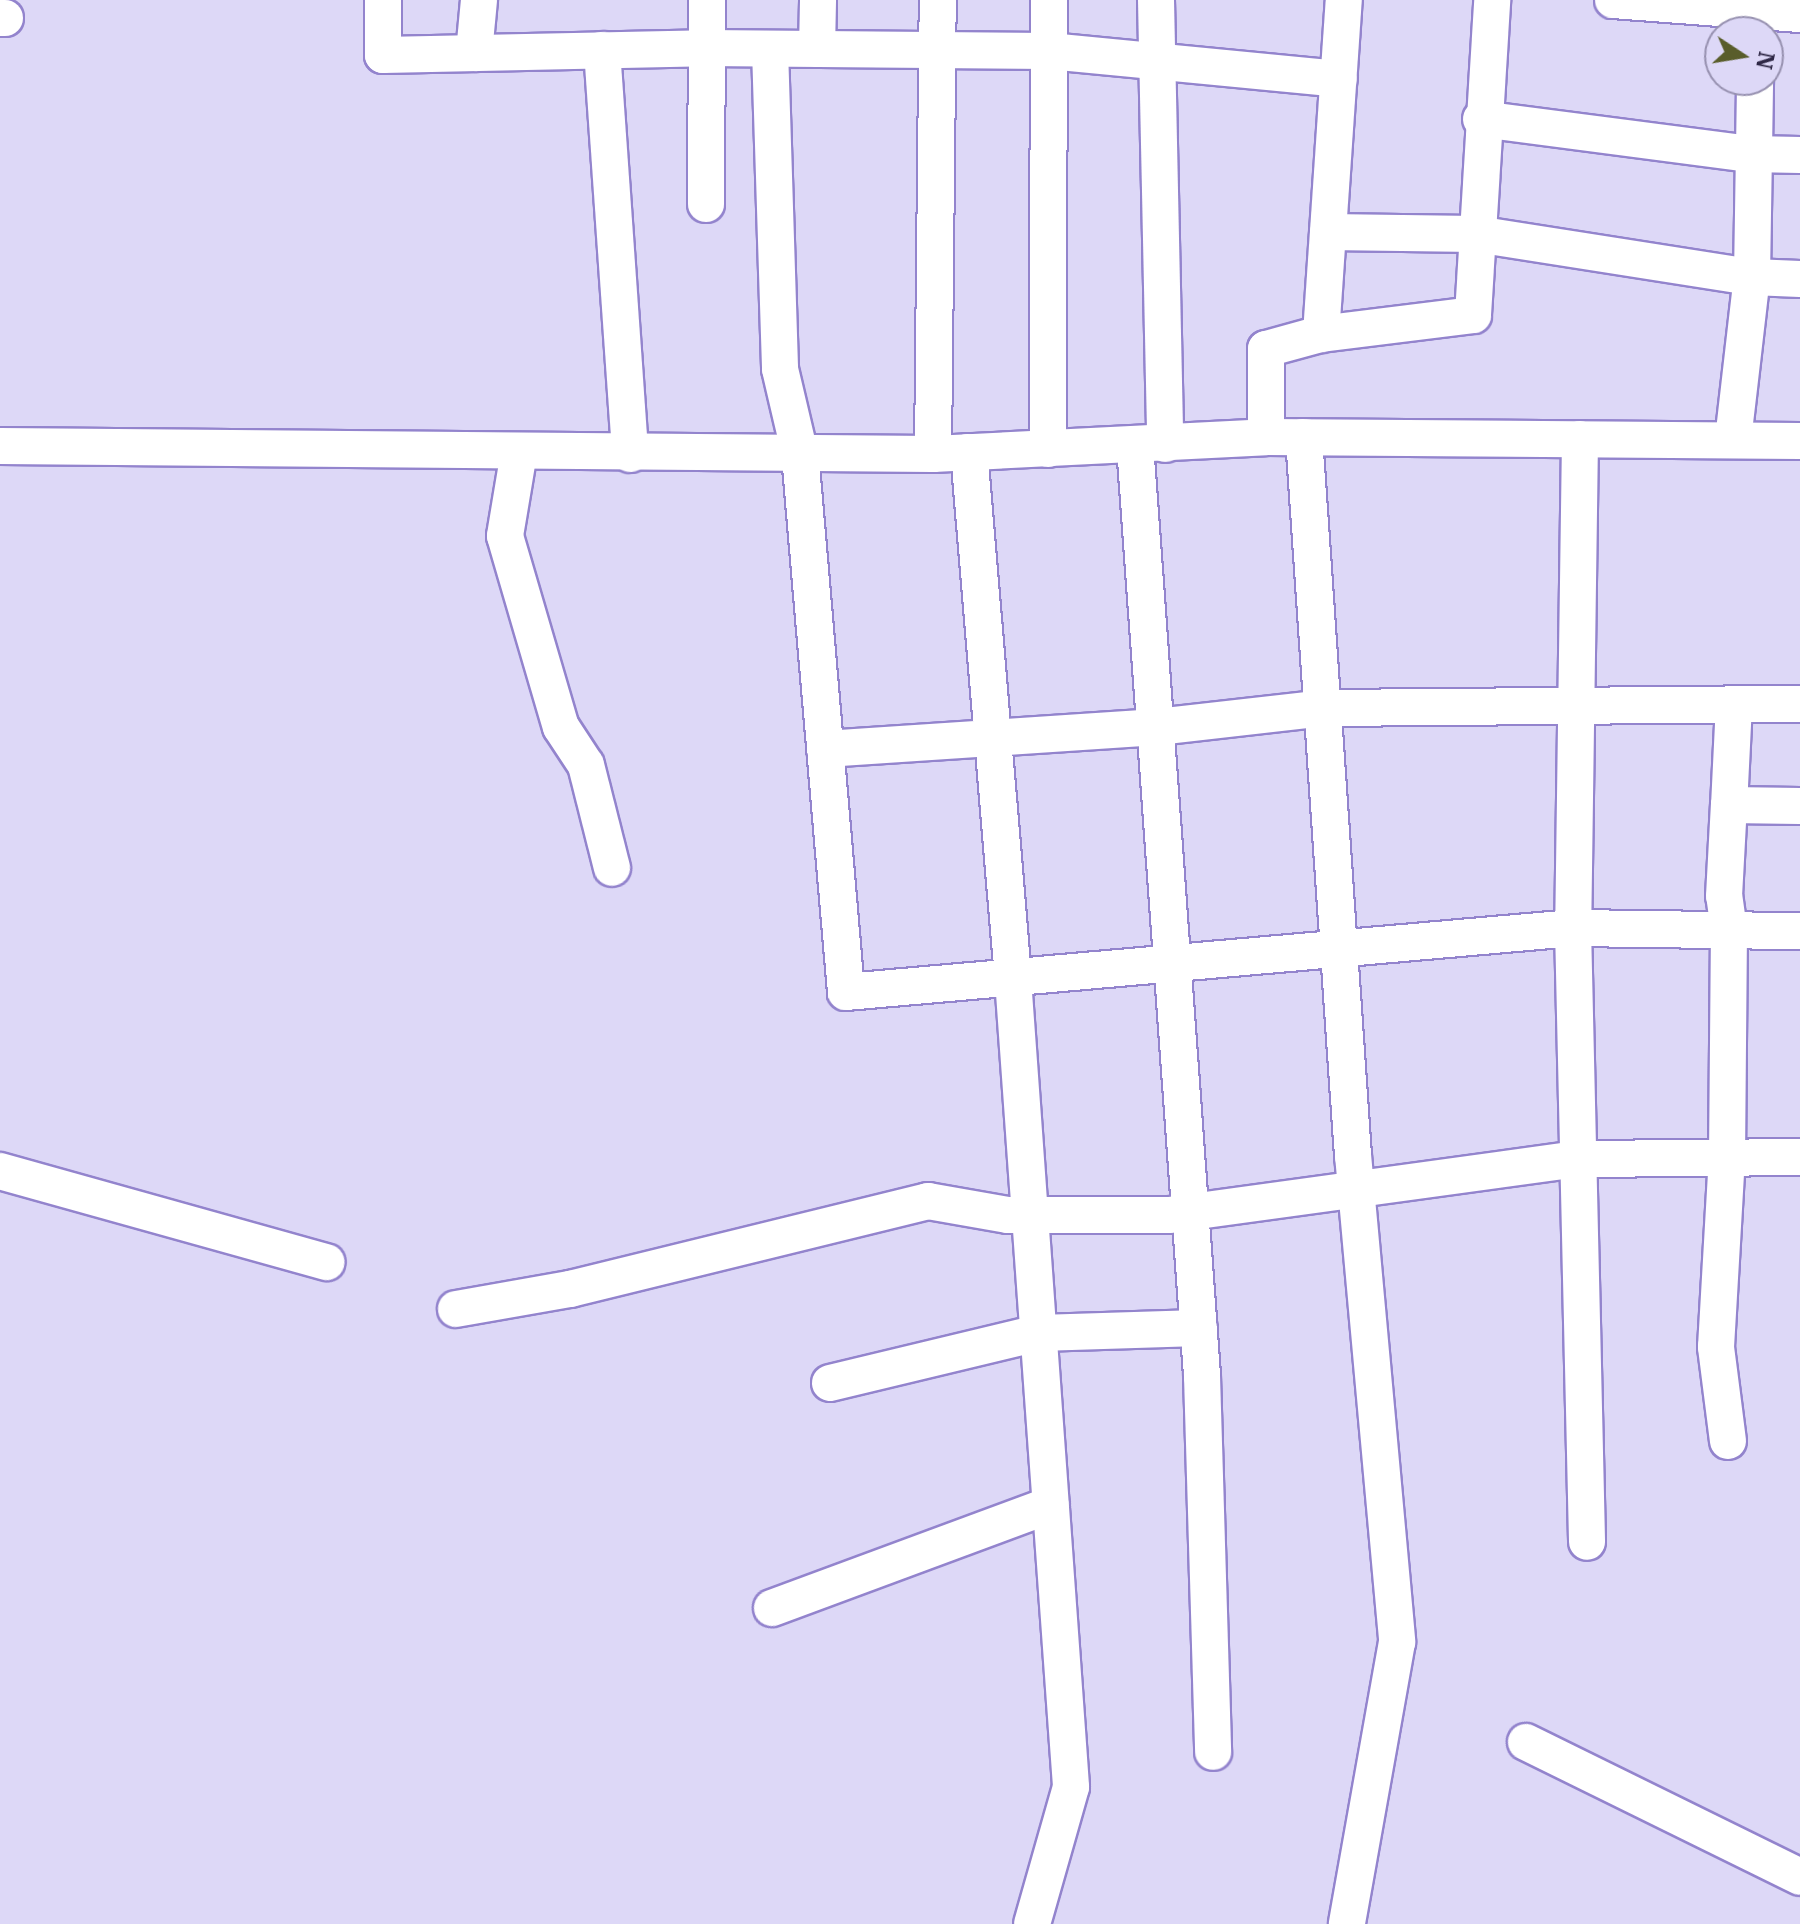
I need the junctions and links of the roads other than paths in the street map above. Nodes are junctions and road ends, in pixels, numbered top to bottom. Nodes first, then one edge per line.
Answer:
1 (383, 0) edge
2 (479, 0) edge
3 (707, 0) edge
4 (818, 0) edge
5 (938, 0) edge
6 (1049, 0) edge
7 (1156, 0) edge
8 (1344, 0) edge
9 (1492, 0) edge
10 (1613, 0) edge
11 (1800, 14) edge
12 (1758, 15) edge
13 (705, 48) junction
14 (770, 49) junction
15 (817, 49) junction
16 (602, 50) junction
17 (938, 51) junction
18 (1049, 51) junction
19 (474, 53) junction
20 (1156, 62) junction
21 (1339, 79) junction
22 (1754, 96) edge
23 (1481, 119) junction
24 (1751, 154) junction
25 (1800, 155) edge
26 (706, 204) dead end
27 (1328, 232) junction
28 (1476, 234) junction
29 (1752, 277) junction
30 (1800, 279) edge
31 (1321, 334) junction
32 (1266, 437) junction
33 (1304, 437) junction
34 (1580, 439) junction
35 (1733, 440) junction
36 (1800, 441) edge
37 (1150, 444) junction
38 (0, 446) edge
39 (1048, 449) junction
40 (519, 452) junction
41 (969, 452) junction
42 (630, 454) junction
43 (800, 454) junction
44 (933, 454) junction
45 (1734, 704) junction
46 (1800, 704) edge
47 (1576, 705) junction
48 (1322, 708) junction
49 (1157, 727) junction
50 (993, 738) junction
51 (825, 749) junction
52 (1729, 805) junction
53 (1800, 806) edge
54 (612, 868) dead end
55 (1573, 928) junction
56 (1729, 930) junction
57 (1800, 931) edge
58 (1339, 948) junction
59 (1172, 963) junction
60 (1013, 977) junction
61 (1800, 1157) edge
62 (1727, 1158) junction
63 (1578, 1159) junction
64 (0, 1171) edge
65 (1356, 1190) junction
66 (1190, 1213) junction
67 (1030, 1215) junction
68 (327, 1262) dead end
69 (456, 1309) dead end
70 (1199, 1328) junction
71 (1039, 1333) junction
72 (830, 1383) dead end
73 (1728, 1441) dead end
74 (1051, 1505) junction
75 (1587, 1542) dead end
76 (772, 1608) dead end
77 (1526, 1742) dead end
78 (1213, 1752) dead end
79 (1800, 1877) edge
80 (1032, 1924) edge
81 (1347, 1924) edge

1 - 19 street
2 - 19 street
3 - 13 street
4 - 15 street
5 - 17 street
6 - 18 street
7 - 20 street
8 - 21 street
9 - 23 street
10 - 12 street
11 - 12 street
13 - 14 street
13 - 16 street
13 - 26 street
14 - 15 street
14 - 43 street
15 - 17 street
16 - 19 street
16 - 42 street
17 - 18 street
17 - 44 street
18 - 20 street
18 - 39 street
20 - 21 street
20 - 37 street
21 - 27 street
22 - 24 street
23 - 24 street
23 - 28 street
24 - 25 street
24 - 29 street
27 - 28 street
27 - 31 street
28 - 29 street
28 - 31 street
29 - 30 street
29 - 35 street
31 - 32 street
32 - 33 street
32 - 37 street
33 - 34 street
33 - 48 street
34 - 35 street
34 - 47 street
35 - 36 street
37 - 39 street
37 - 49 street
38 - 40 street
39 - 41 street
40 - 42 street
40 - 54 street
41 - 44 street
41 - 50 street
42 - 43 street
43 - 44 street
43 - 51 street
45 - 46 street
45 - 47 street
45 - 52 street
47 - 48 street
47 - 55 street
48 - 49 street
48 - 58 street
49 - 50 street
49 - 59 street
50 - 51 street
50 - 60 street
51 - 60 street
52 - 53 street
52 - 56 street
55 - 56 street
55 - 58 street
55 - 63 street
56 - 57 street
56 - 62 street
58 - 59 street
58 - 65 street
59 - 60 street
59 - 66 street
60 - 67 street
61 - 62 street
62 - 63 street
62 - 73 street
63 - 65 street
63 - 75 street
64 - 68 street
65 - 66 street
65 - 81 street
66 - 67 street
66 - 70 street
67 - 69 street
67 - 71 street
70 - 71 street
70 - 78 street
71 - 72 street
71 - 74 street
74 - 76 street
74 - 80 street
77 - 79 street

